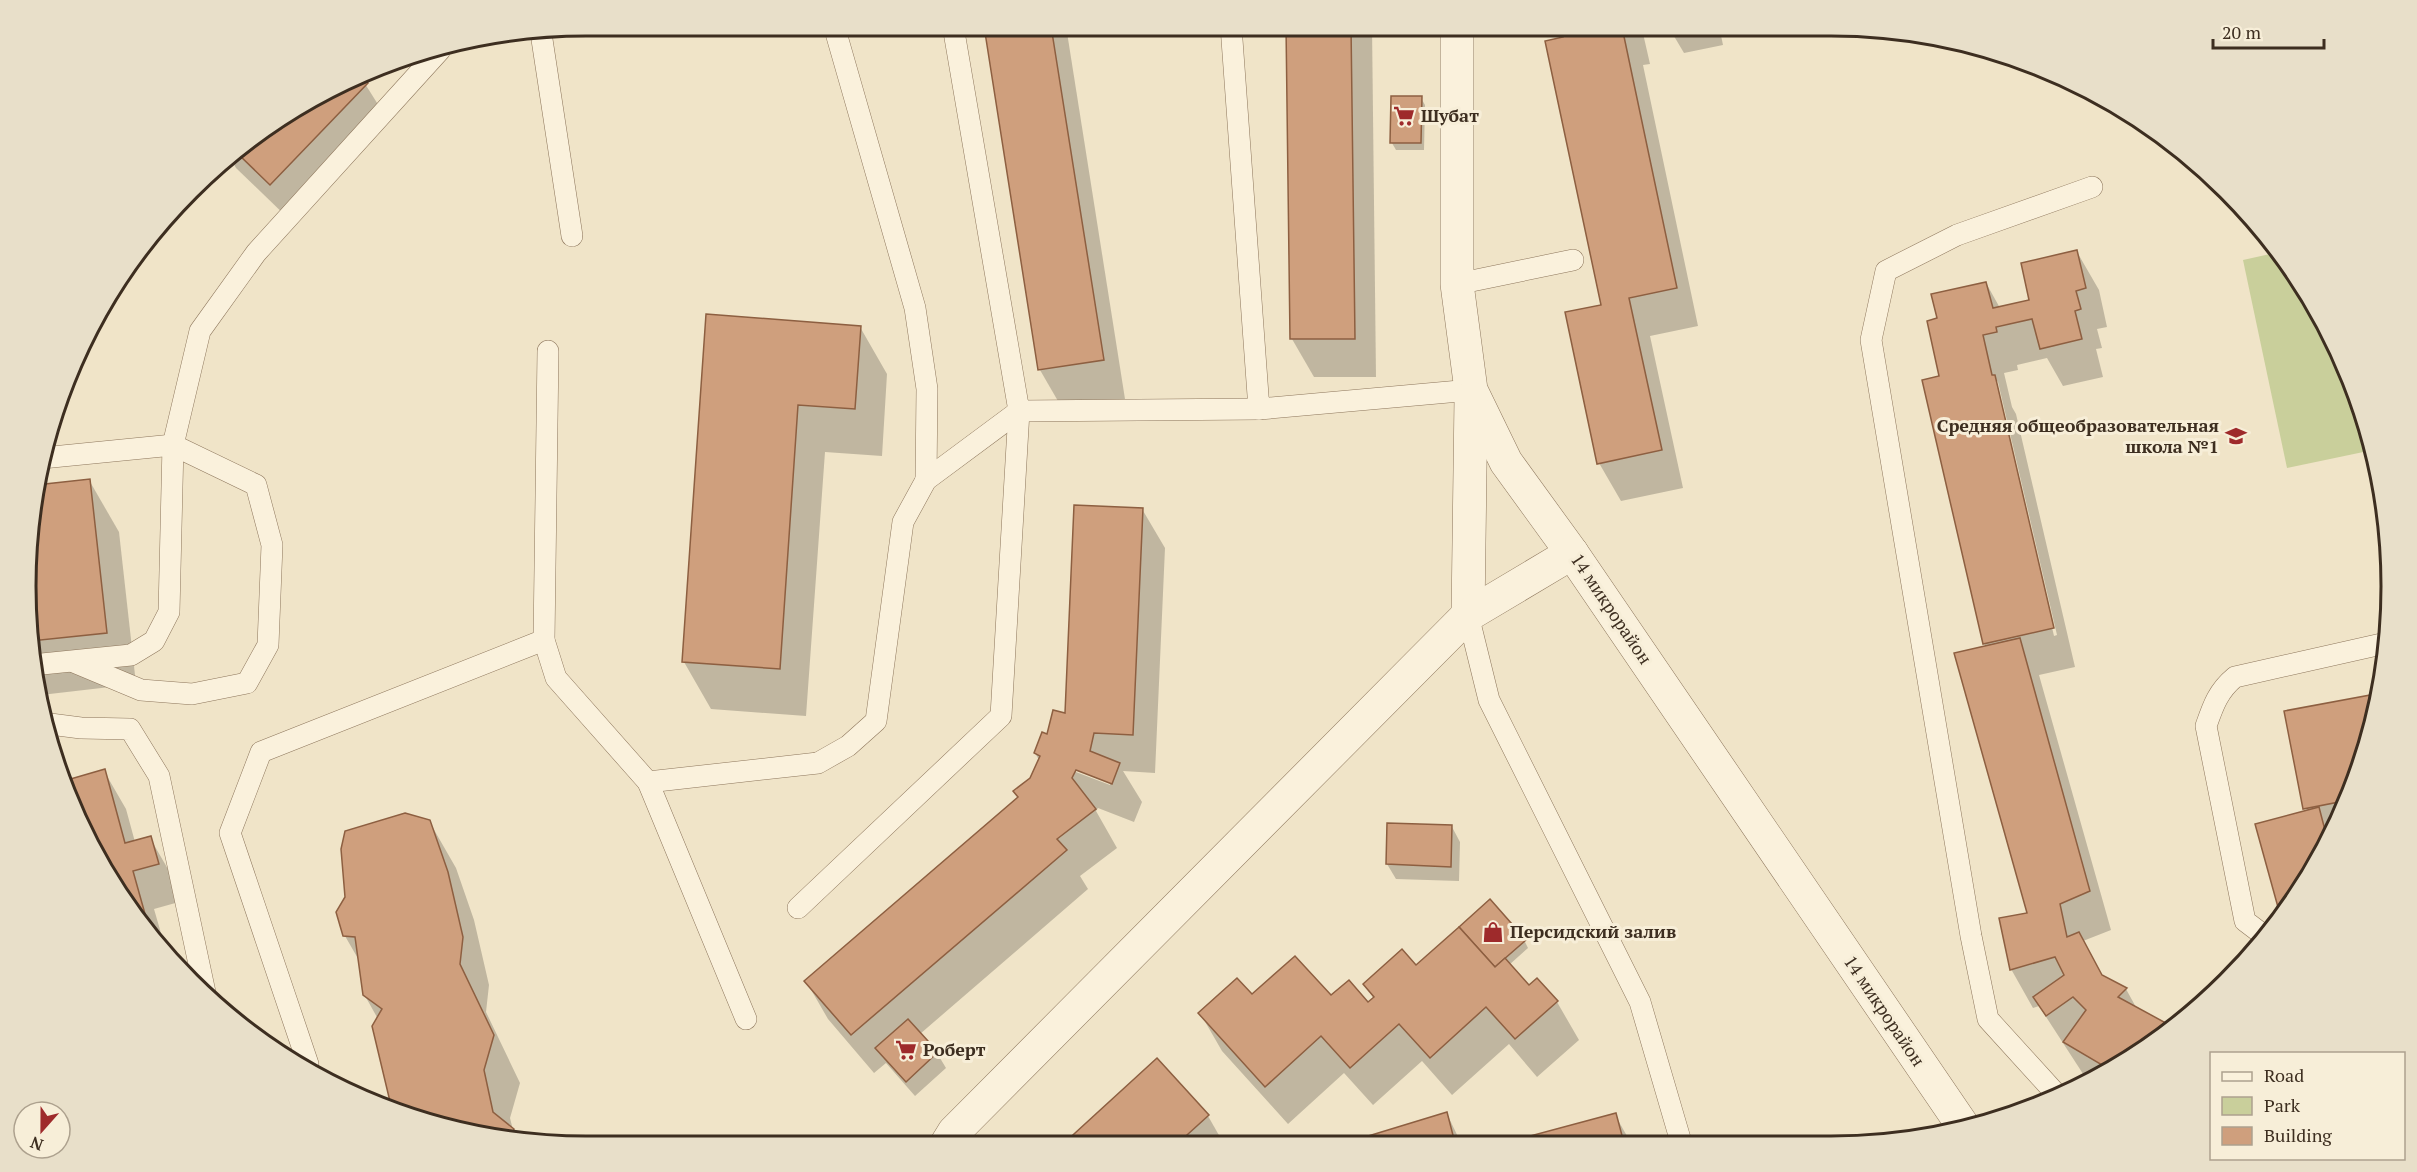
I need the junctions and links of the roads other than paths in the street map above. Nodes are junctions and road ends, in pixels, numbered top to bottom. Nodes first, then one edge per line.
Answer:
1 (837, 36) edge
2 (955, 36) edge
3 (1232, 36) edge
4 (1457, 36) edge
5 (542, 38) edge
6 (432, 58) edge
7 (2092, 187) dead end
8 (572, 236) dead end
9 (1573, 260) dead end
10 (1457, 284) junction
11 (548, 351) dead end
12 (1471, 390) junction
13 (1259, 409) junction
14 (1019, 411) junction
15 (173, 445) junction
16 (52, 457) edge
17 (926, 480) junction
18 (1572, 553) junction
19 (1468, 615) junction
20 (544, 640) junction
21 (2377, 645) edge
22 (71, 660) junction
23 (42, 664) edge
24 (54, 725) edge
25 (648, 782) junction
26 (798, 908) dead end
27 (2259, 931) edge
28 (203, 980) edge
29 (746, 1019) dead end
30 (306, 1059) edge
31 (2052, 1089) edge
32 (1959, 1120) edge
33 (953, 1136) edge
34 (1679, 1136) edge

1 - 17 lane
2 - 14 lane
3 - 13 lane
4 - 10 street, 14 микрорайон
5 - 8 lane
6 - 15 lane
7 - 31 lane
9 - 10 lane
10 - 12 street, 14 микрорайон
11 - 20 lane
12 - 13 lane
12 - 18 street, 14 микрорайон
12 - 19 street
13 - 14 lane
14 - 17 lane
14 - 26 lane
15 - 16 lane
15 - 22 lane
15 - 22 lane
17 - 25 lane
18 - 19 street
18 - 32 street, 14 микрорайон
19 - 33 street
19 - 34 lane
20 - 25 lane
20 - 30 lane
21 - 27 lane
22 - 23 lane
24 - 28 lane
25 - 29 lane

